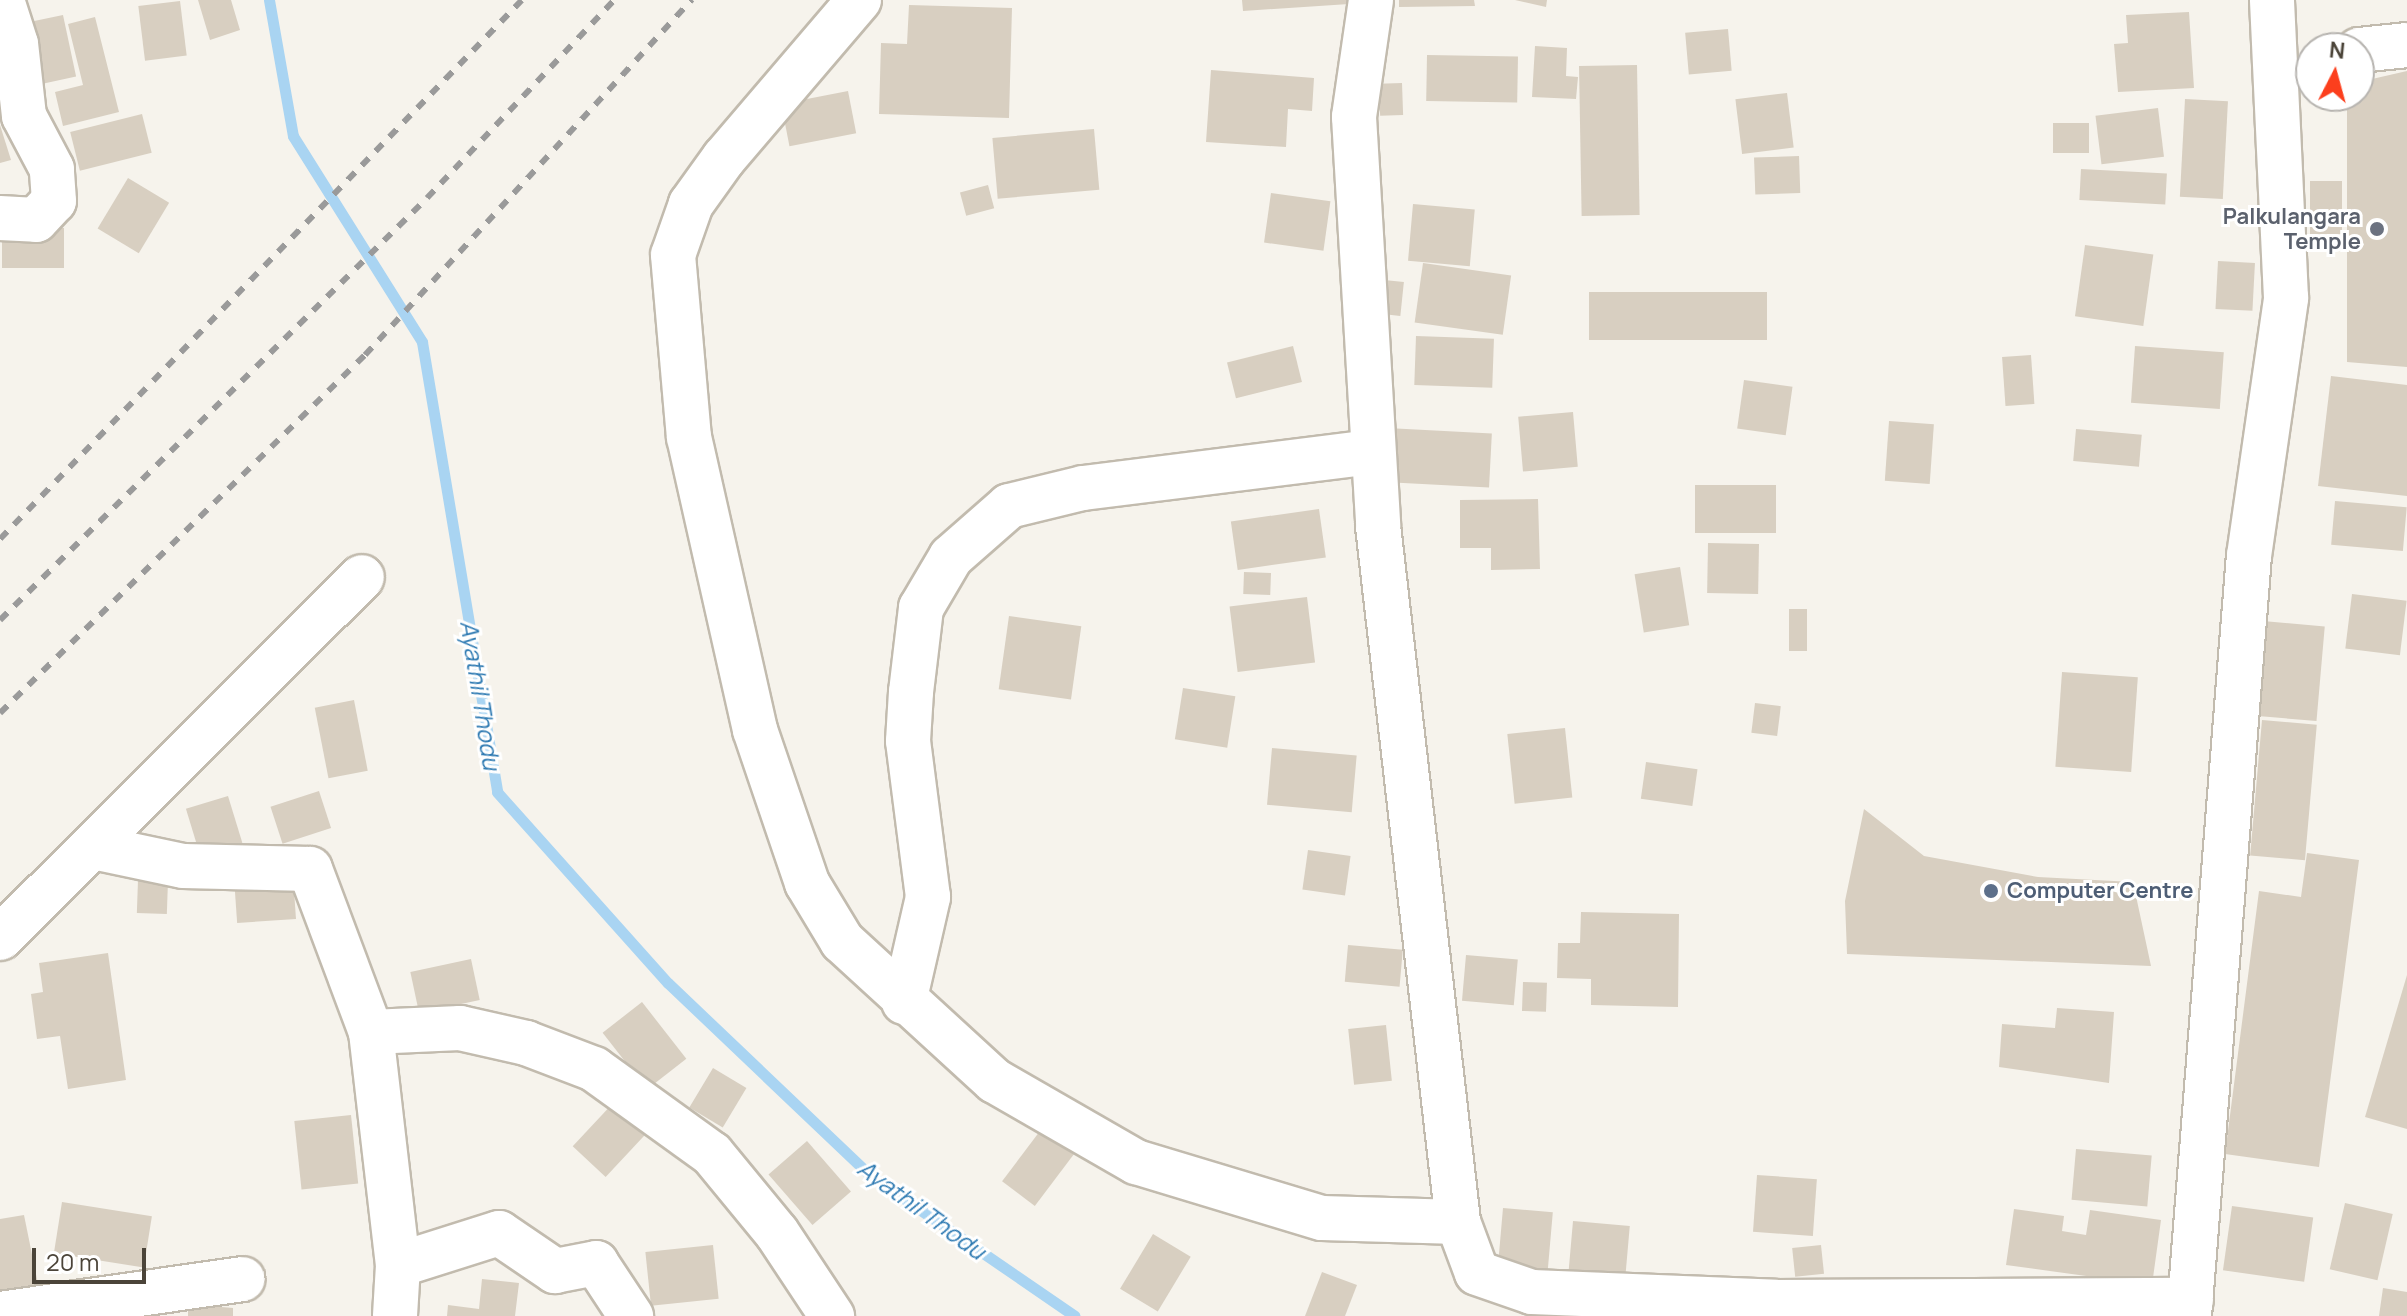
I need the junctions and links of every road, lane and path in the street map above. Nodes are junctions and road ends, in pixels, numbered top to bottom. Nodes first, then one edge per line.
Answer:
1 (2, 0) edge
2 (859, 0) edge
3 (1371, 0) edge
4 (2272, 0) edge
5 (2407, 45) edge
6 (2375, 48) edge
7 (2294, 56) edge
8 (0, 218) edge
9 (1373, 452) junction
10 (362, 577) dead end
11 (93, 847) junction
12 (0, 938) edge
13 (904, 1002) junction
14 (371, 1032) junction
15 (1458, 1222) junction
16 (398, 1265) junction
17 (242, 1279) dead end
18 (2190, 1308) edge
19 (0, 1314) edge
20 (395, 1316) edge
21 (631, 1316) edge
22 (832, 1316) edge

1 - 8 street
2 - 13 street
3 - 9 street
4 - 7 street
5 - 6 street
7 - 18 street
9 - 13 street
9 - 15 street
10 - 11 street
11 - 12 street
11 - 14 street
13 - 15 street
14 - 16 street
14 - 22 street
15 - 18 street
16 - 20 street
16 - 21 street
17 - 19 street

